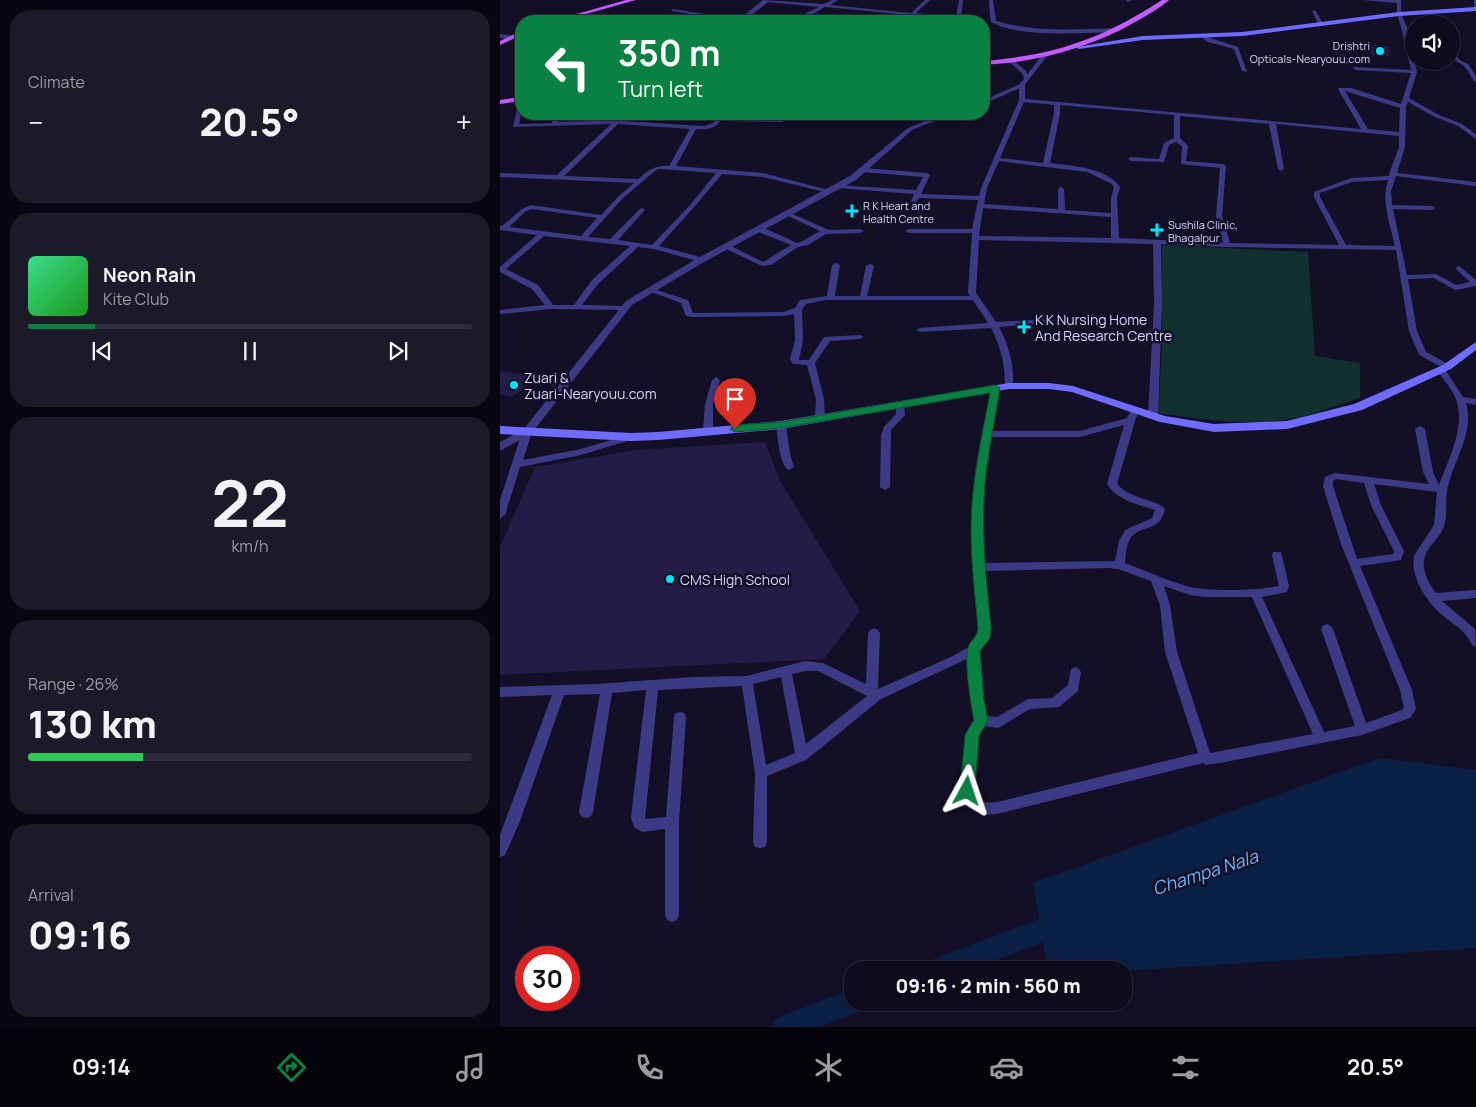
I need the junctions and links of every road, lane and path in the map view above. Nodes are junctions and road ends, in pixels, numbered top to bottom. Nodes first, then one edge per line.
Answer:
1 (633, 0) edge
2 (766, 0) edge
3 (836, 0) edge
4 (928, 0) edge
5 (961, 0) edge
6 (991, 0) edge
7 (1166, 0) edge
8 (1366, 0) edge
9 (1476, 0) edge
10 (1399, 1) edge
11 (823, 7) junction
12 (1476, 9) edge
13 (673, 10) dead end
14 (1314, 11) dead end
15 (1399, 14) junction
16 (577, 15) edge
17 (702, 15) edge
18 (744, 15) edge
19 (809, 15) edge
20 (911, 15) joint
21 (959, 15) edge
22 (990, 22) edge
23 (994, 22) junction
24 (1322, 25) junction
25 (1404, 27) joint
26 (1118, 30) junction
27 (515, 35) edge
28 (500, 36) edge
29 (1203, 36) junction
30 (510, 37) junction
31 (515, 37) edge
32 (500, 43) edge
33 (1079, 47) junction
34 (1044, 56) junction
35 (1011, 61) junction
36 (1460, 62) edge
37 (1460, 62) edge
38 (1476, 62) edge
39 (990, 63) edge
40 (1356, 68) dead end
41 (1245, 70) dead end
42 (1414, 72) junction
43 (1476, 80) edge
44 (1024, 82) junction
45 (1405, 98) junction
46 (990, 99) edge
47 (515, 100) edge
48 (1022, 100) junction
49 (500, 102) edge
50 (1058, 103) junction
51 (1403, 107) junction
52 (1177, 114) junction
53 (517, 120) edge
54 (555, 120) edge
55 (595, 120) edge
56 (617, 120) edge
57 (717, 120) edge
58 (933, 120) edge
59 (615, 122) junction
60 (1272, 122) junction
61 (592, 123) junction
62 (555, 124) junction
63 (1463, 127) junction
64 (1476, 127) edge
65 (694, 128) junction
66 (1366, 131) junction
67 (1402, 134) junction
68 (1476, 137) edge
69 (1177, 139) junction
70 (996, 159) junction
71 (1131, 159) dead end
72 (1046, 165) junction
73 (672, 167) junction
74 (1281, 169) dead end
75 (863, 170) junction
76 (721, 171) junction
77 (500, 175) edge
78 (1392, 176) junction
79 (558, 178) junction
80 (641, 181) junction
81 (1476, 184) edge
82 (838, 186) junction
83 (1061, 188) dead end
84 (829, 191) junction
85 (916, 196) junction
86 (981, 202) junction
87 (1389, 207) junction
88 (1432, 208) dead end
89 (642, 210) dead end
90 (1062, 212) junction
91 (788, 214) junction
92 (1114, 215) junction
93 (602, 217) junction
94 (759, 229) junction
95 (503, 230) edge
96 (909, 230) dead end
97 (826, 231) junction
98 (860, 231) dead end
99 (543, 232) junction
100 (976, 235) junction
101 (584, 237) junction
102 (1115, 240) junction
103 (613, 241) junction
104 (1157, 242) junction
105 (796, 245) junction
106 (1227, 245) junction
107 (635, 246) junction
108 (1343, 246) junction
109 (654, 247) junction
110 (726, 247) junction
111 (1399, 248) junction
112 (701, 260) junction
113 (836, 265) dead end
114 (870, 266) dead end
115 (1459, 268) dead end
116 (501, 270) edge
117 (1404, 277) junction
118 (1475, 284) edge
119 (650, 290) junction
120 (831, 298) junction
121 (863, 298) junction
122 (976, 298) junction
123 (577, 306) junction
124 (551, 307) junction
125 (624, 308) junction
126 (798, 310) junction
127 (500, 312) edge
128 (1051, 321) dead end
129 (993, 324) junction
130 (920, 330) dead end
131 (860, 337) dead end
132 (1474, 351) edge
133 (811, 363) junction
134 (1444, 368) junction
135 (716, 380) dead end
136 (1009, 386) junction
137 (995, 388) junction
138 (1461, 399) junction
139 (1476, 402) edge
140 (900, 405) junction
141 (1135, 410) junction
142 (1153, 416) junction
143 (820, 419) junction
144 (1130, 420) junction
145 (781, 425) junction
146 (1420, 429) dead end
147 (500, 430) edge
148 (708, 431) junction
149 (527, 432) junction
150 (989, 434) junction
151 (631, 437) junction
152 (500, 447) edge
153 (518, 464) junction
154 (789, 467) dead end
155 (1368, 479) junction
156 (885, 487) dead end
157 (1439, 489) junction
158 (500, 515) edge
159 (1276, 555) dead end
160 (1354, 562) junction
161 (1119, 565) junction
162 (978, 567) junction
163 (1156, 579) junction
164 (1255, 593) junction
165 (1476, 594) edge
166 (1433, 598) junction
167 (1327, 629) dead end
168 (874, 633) dead end
169 (1476, 642) edge
170 (974, 649) junction
171 (786, 671) junction
172 (1075, 672) dead end
173 (747, 681) junction
174 (652, 686) junction
175 (607, 688) junction
176 (560, 689) junction
177 (500, 692) edge
178 (874, 693) junction
179 (680, 717) dead end
180 (982, 720) junction
181 (1362, 730) junction
182 (1321, 738) junction
183 (802, 756) junction
184 (1206, 759) junction
185 (760, 773) junction
186 (586, 812) dead end
187 (672, 822) junction
188 (760, 842) dead end
189 (500, 850) edge
190 (672, 916) dead end

1 - 16 main road
2 - 11 street
2 - 18 street
3 - 11 street
4 - 20 street
5 - 21 street
6 - 23 street
7 - 26 main road
8 - 10 street
9 - 12 street
10 - 15 street
11 - 19 street
11 - 20 street
12 - 15 main road
13 - 17 street
14 - 24 street
15 - 24 main road
15 - 25 street
22 - 23 street
23 - 26 street
24 - 29 main road
25 - 42 street
26 - 33 main road
27 - 30 main road
28 - 30 street
29 - 33 main road
29 - 41 street
30 - 31 street
30 - 32 main road
33 - 34 main road
34 - 35 main road
34 - 44 street
35 - 39 main road
35 - 44 street
36 - 38 street
37 - 43 street
40 - 42 street
42 - 45 street
44 - 46 street
44 - 48 street
45 - 51 street
45 - 63 street
47 - 49 main road
48 - 50 street
48 - 70 street
50 - 52 street
50 - 72 street
51 - 66 street
51 - 67 street
52 - 60 street
52 - 69 street
53 - 62 street
54 - 62 street
55 - 61 street
56 - 59 street
57 - 65 street
58 - 75 street
59 - 61 street
59 - 65 street
59 - 79 street
60 - 66 street
60 - 74 street
61 - 62 street
63 - 64 street
63 - 68 street
65 - 73 street
66 - 67 street
67 - 78 street
69 - 71 street
69 - 106 street
70 - 72 street
70 - 86 street
72 - 92 street
73 - 76 street
73 - 80 street
75 - 82 street
75 - 85 street
76 - 84 street
76 - 109 street
77 - 79 street
78 - 81 street
78 - 87 street
78 - 108 street
79 - 80 street
80 - 93 street
82 - 84 street
82 - 85 street
83 - 90 street
84 - 91 street
85 - 86 street
86 - 90 street
86 - 100 street
87 - 88 street
87 - 111 street
89 - 103 street
90 - 92 street
91 - 94 street
91 - 97 street
92 - 102 street
93 - 95 street
93 - 101 street
94 - 105 street
94 - 110 street
95 - 99 street
96 - 100 street
97 - 98 street
97 - 105 street
99 - 101 street
99 - 116 street
100 - 102 street
100 - 122 street
101 - 103 street
102 - 104 street
103 - 107 street
104 - 106 street
104 - 142 street
105 - 110 street
106 - 108 street
107 - 109 street
107 - 123 street
108 - 111 street
109 - 112 street
110 - 112 street
111 - 117 street
112 - 119 street
113 - 120 street
114 - 121 street
115 - 118 street
116 - 124 street
117 - 118 street
117 - 134 street
119 - 125 street
119 - 126 street
120 - 121 street
120 - 126 street
121 - 122 street
122 - 129 street
123 - 124 street
123 - 125 street
124 - 127 street
125 - 149 street
126 - 133 street
128 - 129 street
129 - 130 street
129 - 136 street
131 - 133 street
132 - 134 main road
133 - 143 street
134 - 138 street
134 - 142 main road
135 - 148 street
136 - 137 main road
136 - 141 main road
137 - 140 main road
137 - 150 street
138 - 139 street
138 - 157 street
140 - 143 main road
140 - 156 street
141 - 142 main road
141 - 144 street
143 - 145 main road
144 - 150 street
144 - 161 street
145 - 148 main road
145 - 154 street
146 - 157 street
147 - 149 main road
148 - 151 main road
149 - 151 main road
149 - 152 street
149 - 153 street
150 - 162 street
151 - 153 street
153 - 158 street
155 - 157 street
155 - 160 street
155 - 160 street
157 - 166 street
159 - 164 street
160 - 181 street
161 - 162 street
161 - 163 street
162 - 170 street
163 - 164 street
163 - 184 street
164 - 182 street
165 - 166 street
166 - 169 street
167 - 181 street
168 - 178 street
170 - 178 street
170 - 180 street
171 - 173 street
171 - 178 street
171 - 183 street
172 - 180 street
173 - 174 street
173 - 185 street
174 - 175 street
174 - 187 street
175 - 176 street
175 - 186 street
176 - 177 street
176 - 189 street
178 - 183 street
179 - 187 street
180 - 184 street
181 - 182 street
182 - 184 street
183 - 185 street
185 - 188 street
187 - 190 street

